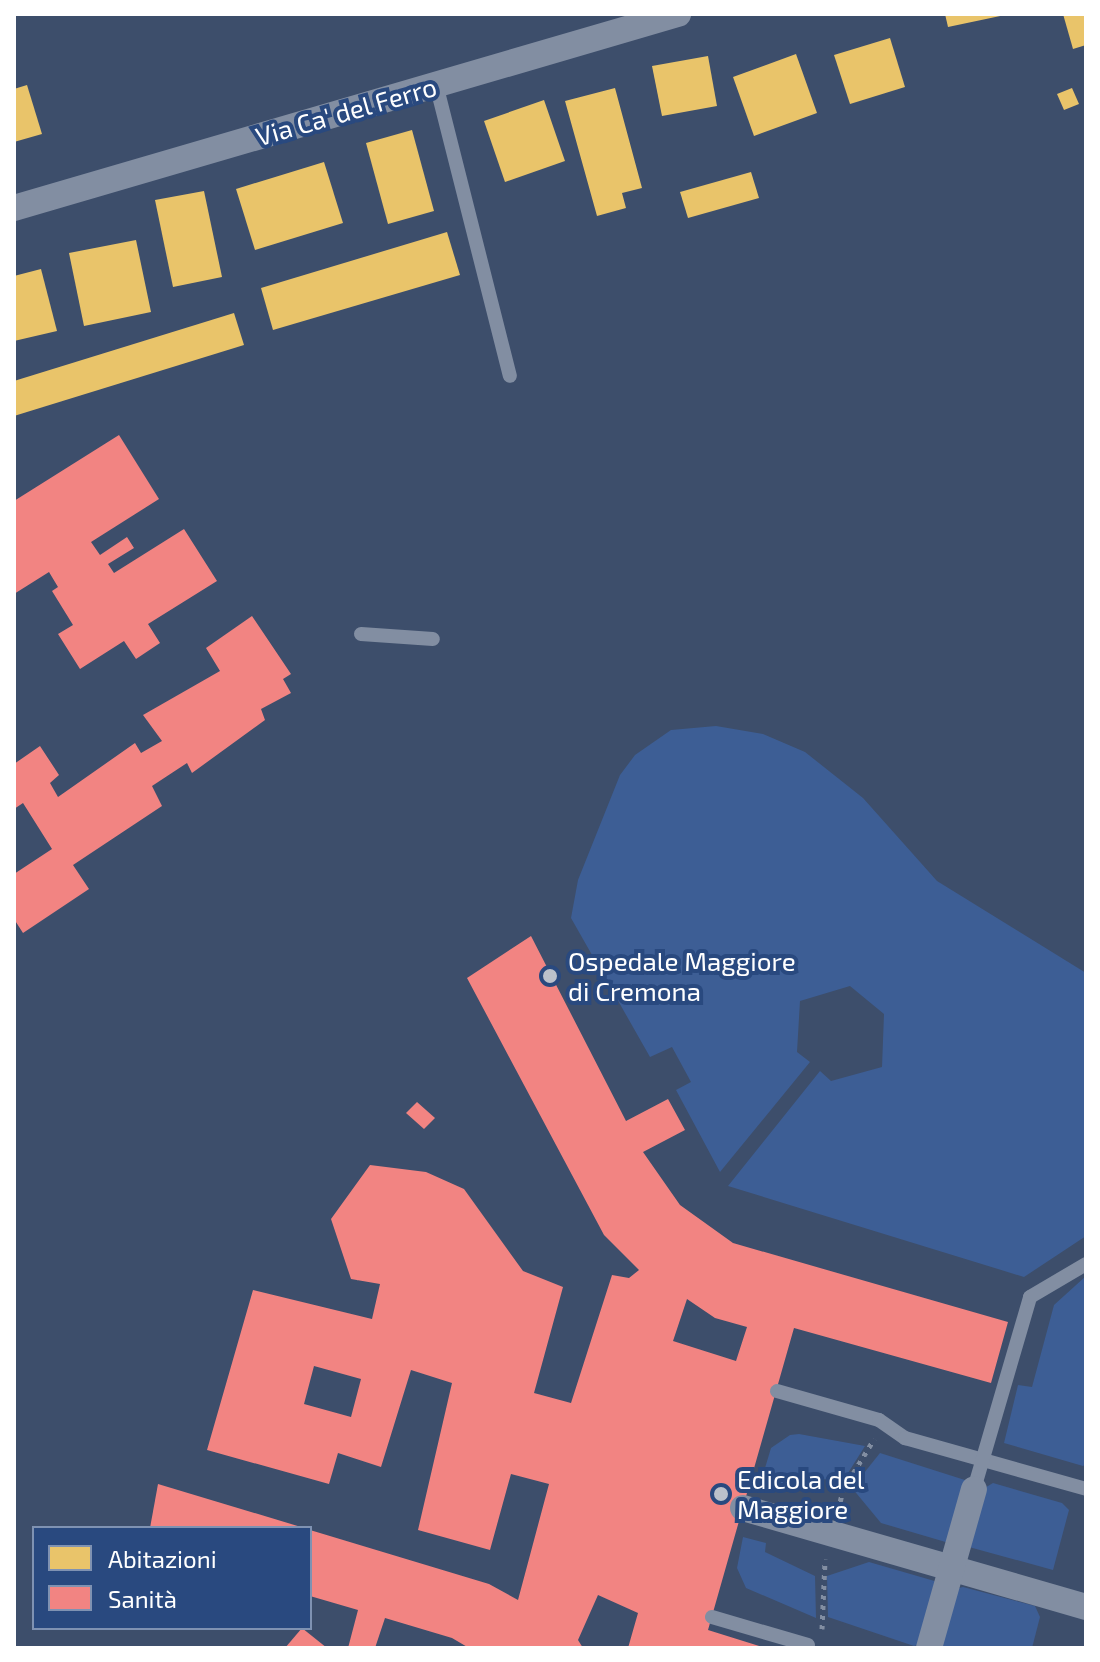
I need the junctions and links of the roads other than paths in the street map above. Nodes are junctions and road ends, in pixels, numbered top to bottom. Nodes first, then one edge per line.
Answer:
1 (678, 14) edge
2 (436, 84) junction
3 (14, 208) edge
4 (510, 376) dead end
5 (361, 634) dead end
6 (433, 639) dead end
7 (1086, 1264) edge
8 (777, 1391) dead end
9 (983, 1459) junction
10 (974, 1489) joint
11 (1086, 1489) edge
12 (743, 1508) dead end
13 (953, 1566) junction
14 (1086, 1607) edge
15 (712, 1617) dead end
16 (808, 1645) dead end
17 (929, 1648) edge

1 - 2 street, Via Ca' del Ferro
2 - 3 street, Via Ca' del Ferro
2 - 4 lane
5 - 6 lane
7 - 9 lane
8 - 9 lane
9 - 10 lane
9 - 11 lane
10 - 13 street
12 - 13 street
13 - 14 street
13 - 17 street
15 - 16 lane

